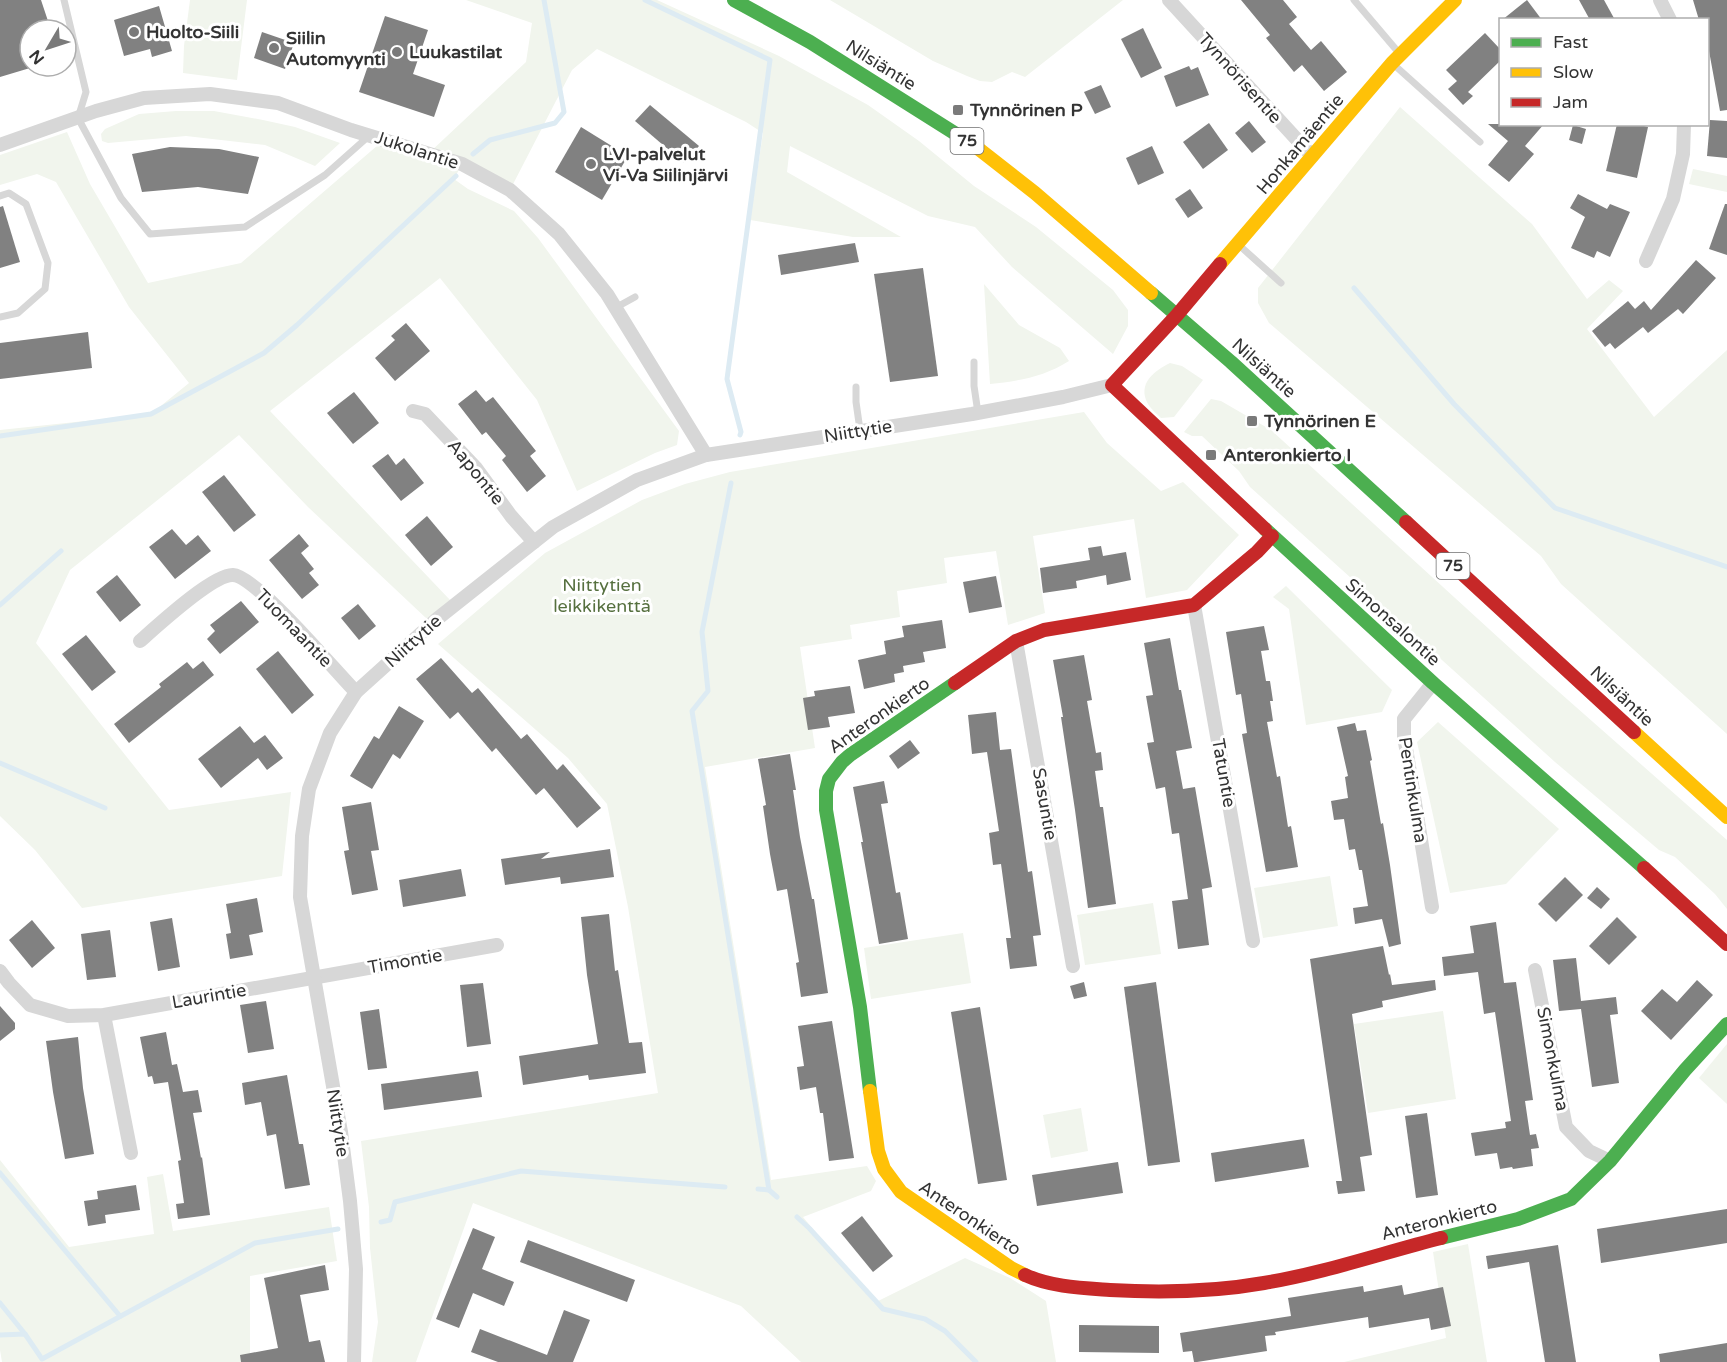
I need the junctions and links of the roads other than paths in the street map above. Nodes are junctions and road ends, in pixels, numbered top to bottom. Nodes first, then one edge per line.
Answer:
1 (64, 0) edge
2 (734, 0) edge
3 (1169, 0) edge
4 (1354, 0) edge
5 (1455, 0) edge
6 (1660, 0) edge
7 (1669, 18) edge
8 (1396, 59) junction
9 (78, 118) junction
10 (1684, 126) edge
11 (370, 135) junction
12 (1480, 142) dead end
13 (0, 145) edge
14 (1312, 156) junction
15 (0, 196) edge
16 (1238, 244) junction
17 (1646, 261) dead end
18 (1281, 283) dead end
19 (635, 297) dead end
20 (615, 308) junction
21 (1177, 315) junction
22 (0, 317) edge
23 (974, 362) dead end
24 (1112, 386) junction
25 (856, 387) dead end
26 (413, 411) dead end
27 (978, 413) junction
28 (860, 430) junction
29 (706, 455) junction
30 (1272, 536) junction
31 (534, 542) junction
32 (1194, 605) junction
33 (140, 641) dead end
34 (1016, 641) junction
35 (1433, 683) junction
36 (356, 692) junction
37 (1727, 817) edge
38 (1432, 907) dead end
39 (1253, 941) dead end
40 (1727, 944) edge
41 (496, 945) dead end
42 (1073, 966) dead end
43 (1535, 970) dead end
44 (0, 971) edge
45 (314, 977) junction
46 (104, 1015) junction
47 (1727, 1024) edge
48 (131, 1153) dead end
49 (1610, 1161) junction
50 (354, 1362) edge

1 - 9 lane
2 - 21 street, Nilsiäntie / 75
3 - 14 street, Tynnörisentie
4 - 8 lane
5 - 8 street, Honkamäentie
6 - 7 street
8 - 12 lane
8 - 14 street, Honkamäentie
9 - 11 street, Jukolantie
9 - 11 lane
9 - 13 street, Jukolantie
10 - 17 street
11 - 20 street, Jukolantie
14 - 16 street, Honkamäentie
15 - 22 lane
16 - 18 lane
16 - 21 street, Honkamäentie
19 - 20 lane
20 - 29 street, Jukolantie
21 - 24 street
21 - 37 street, Nilsiäntie / 75
23 - 27 lane
24 - 27 street, Niittytie
24 - 30 street, Simonsalontie
25 - 28 lane
26 - 31 street, Aapontie
27 - 28 street, Niittytie
28 - 29 street, Niittytie
29 - 31 street, Niittytie
30 - 32 street
30 - 35 street, Simonsalontie
31 - 36 street, Niittytie
32 - 34 street, Anteronkierto
32 - 39 street, Tatuntie
33 - 36 street, Tuomaantie
34 - 42 street, Sasuntie
34 - 49 street, Anteronkierto
35 - 38 street, Pentinkulma
35 - 40 street, Simonsalontie
36 - 45 street, Niittytie
41 - 45 street, Timontie
43 - 49 street, Simonkulma
44 - 46 street, Laurintie
45 - 46 street, Laurintie
45 - 50 street, Niittytie
46 - 48 street
47 - 49 street, Anteronkierto

